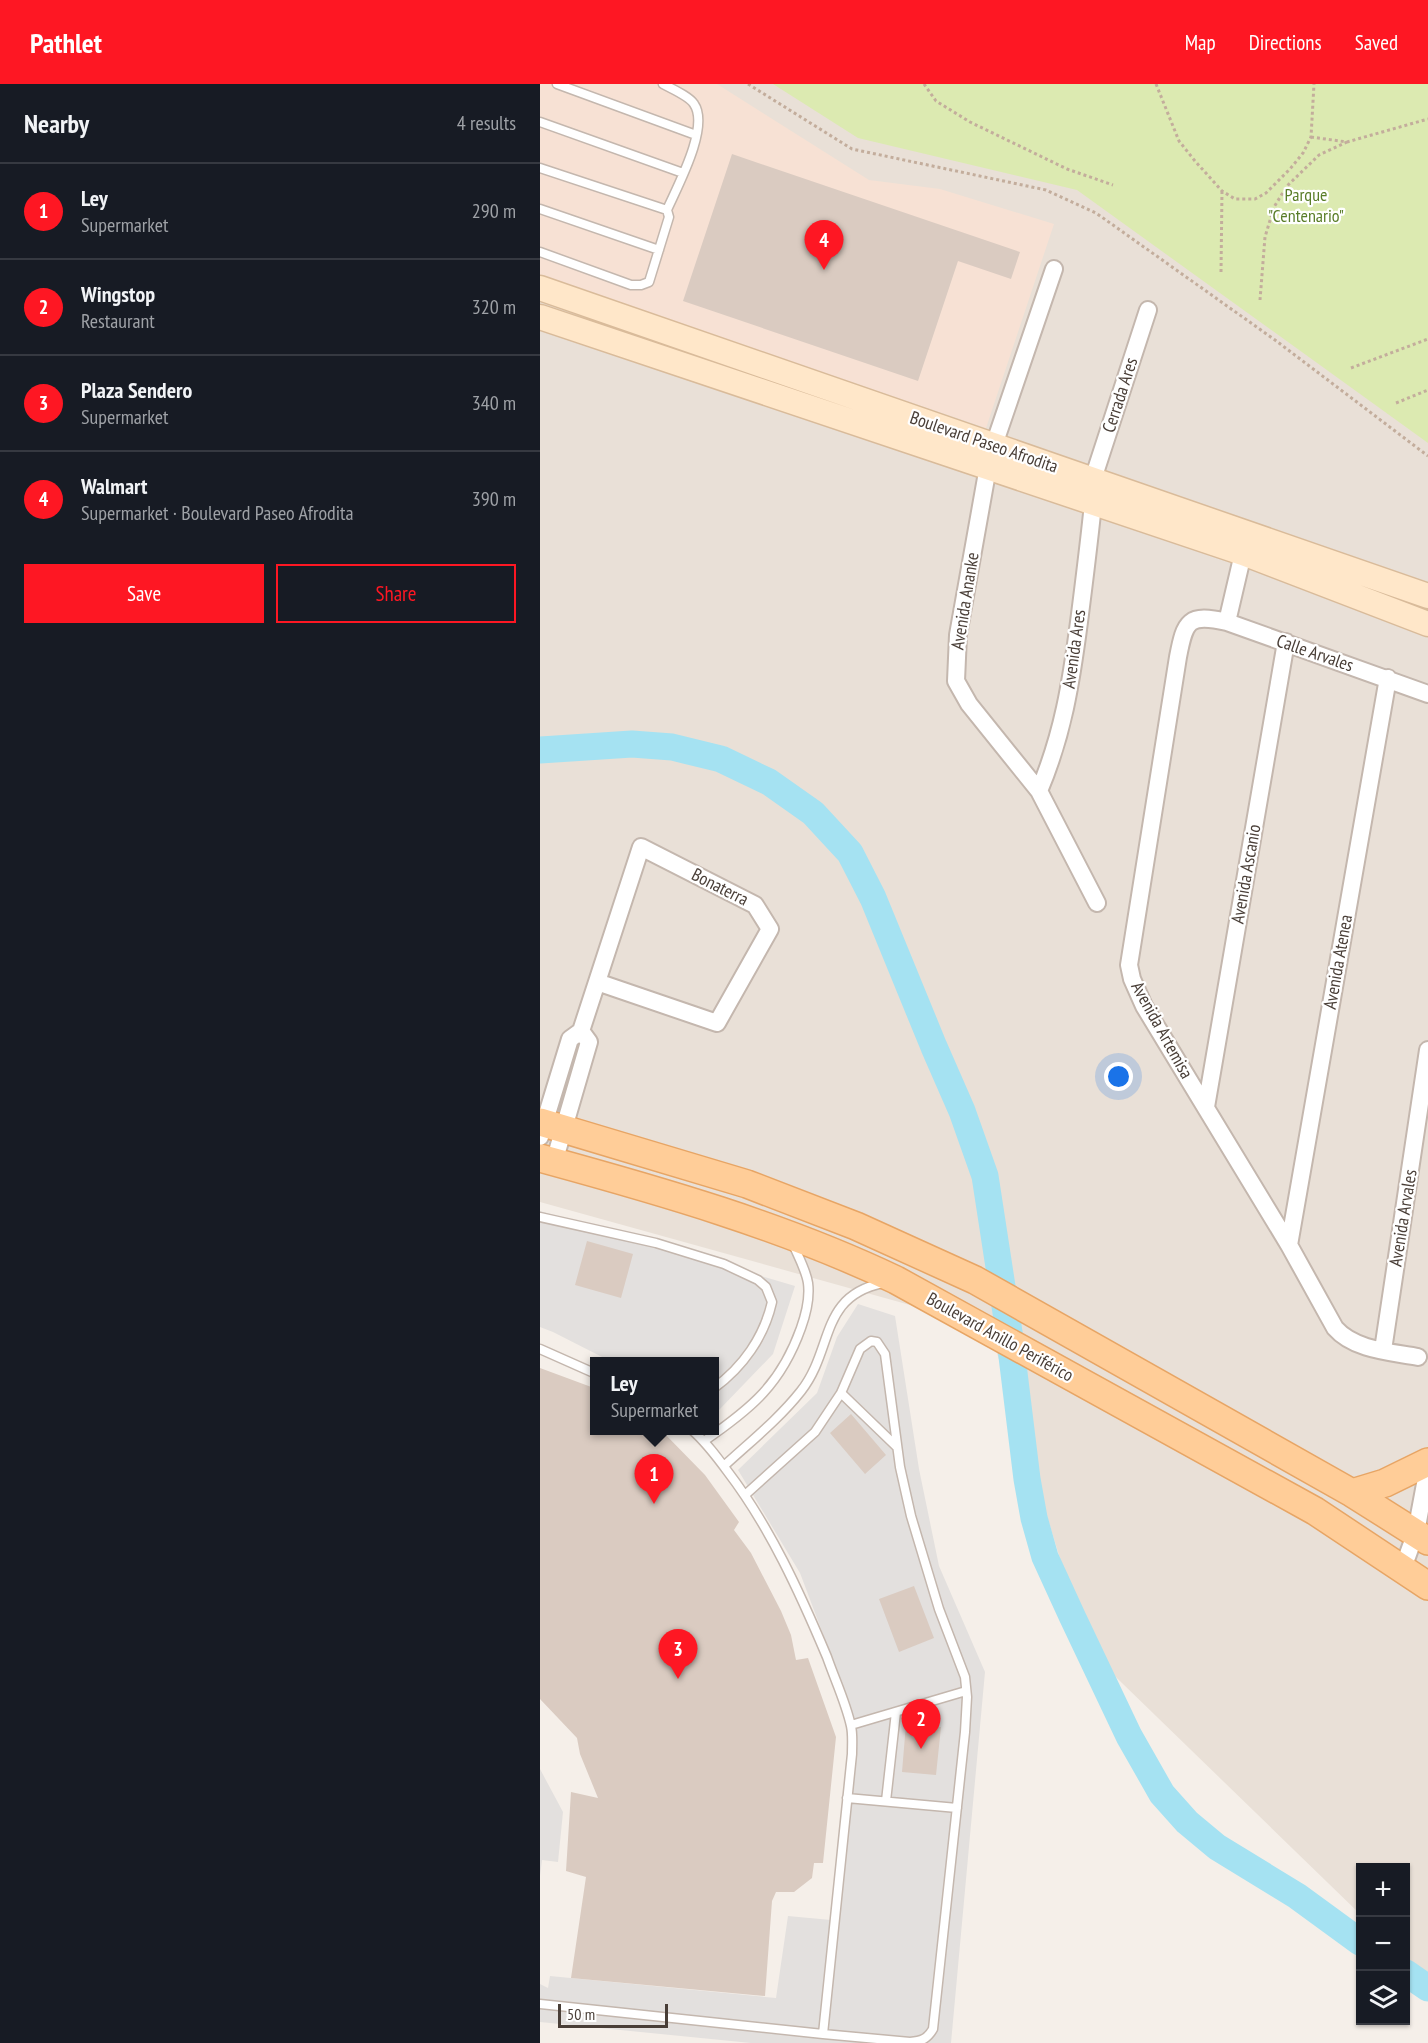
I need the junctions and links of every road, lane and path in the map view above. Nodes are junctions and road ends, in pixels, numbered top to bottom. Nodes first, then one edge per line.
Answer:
1 (557, 84) edge
2 (663, 84) edge
3 (748, 84) edge
4 (924, 84) edge
5 (1156, 84) edge
6 (1314, 84) edge
7 (1428, 119) edge
8 (540, 122) edge
9 (696, 135) junction
10 (1311, 137) junction
11 (1347, 142) junction
12 (540, 168) edge
13 (683, 172) junction
14 (1113, 185) dead end
15 (1222, 191) junction
16 (540, 209) edge
17 (667, 210) junction
18 (658, 250) junction
19 (540, 252) edge
20 (1054, 269) dead end
21 (1221, 272) dead end
22 (540, 288) edge
23 (1260, 300) dead end
24 (1148, 310) dead end
25 (540, 317) edge
26 (1428, 339) edge
27 (1351, 368) dead end
28 (1428, 390) edge
29 (1396, 403) dead end
30 (991, 456) junction
31 (1428, 456) edge
32 (1093, 479) junction
33 (1093, 504) junction
34 (1245, 543) junction
35 (1428, 596) edge
36 (1201, 617) joint
37 (1227, 621) junction
38 (1428, 624) edge
39 (1286, 642) junction
40 (1388, 678) junction
41 (1428, 694) edge
42 (1039, 791) junction
43 (1097, 903) dead end
44 (597, 982) junction
45 (580, 1031) junction
46 (1428, 1050) edge
47 (557, 1081) junction
48 (575, 1087) junction
49 (1206, 1107) junction
50 (547, 1128) edge
51 (547, 1160) edge
52 (540, 1217) edge
53 (788, 1234) junction
54 (1288, 1245) junction
55 (896, 1280) junction
56 (540, 1349) edge
57 (1383, 1350) junction
58 (1418, 1357) dead end
59 (590, 1371) edge
60 (719, 1384) edge
61 (841, 1393) junction
62 (719, 1430) edge
63 (697, 1435) edge
64 (712, 1435) edge
65 (704, 1441) junction
66 (898, 1447) junction
67 (1428, 1462) edge
68 (724, 1466) junction
69 (1428, 1468) edge
70 (1352, 1493) junction
71 (746, 1495) junction
72 (1422, 1536) edge
73 (1403, 1568) junction
74 (1428, 1586) edge
75 (966, 1691) junction
76 (896, 1712) junction
77 (851, 1725) junction
78 (847, 1798) junction
79 (886, 1801) junction
80 (957, 1808) junction
81 (540, 2004) edge
82 (823, 2034) junction

1 - 9 lane
2 - 9 lane
3 - 31 path
4 - 14 path
5 - 15 path
6 - 10 path
7 - 11 path
8 - 13 lane
9 - 13 lane
10 - 11 path
10 - 15 path
11 - 23 path
12 - 17 lane
13 - 17 lane
15 - 21 path
16 - 18 lane
17 - 18 lane
18 - 19 lane
20 - 30 street, Avenida Ananke
22 - 30 street, Boulevard Paseo Afrodita
24 - 32 street, Cerrada Ares
25 - 30 street, Boulevard Paseo Afrodita
26 - 27 path
28 - 29 path
30 - 32 street, Boulevard Paseo Afrodita
30 - 33 street, Boulevard Paseo Afrodita
30 - 42 street, Avenida Ananke
32 - 34 street, Boulevard Paseo Afrodita
33 - 34 street, Boulevard Paseo Afrodita
33 - 42 street, Avenida Ares
34 - 35 street, Boulevard Paseo Afrodita
34 - 37 street
34 - 38 street, Boulevard Paseo Afrodita
36 - 37 street, Calle Arvales
36 - 49 street, Avenida Artemisa
37 - 39 street, Calle Arvales
39 - 40 street, Calle Arvales
39 - 49 street, Avenida Ascanio
40 - 41 street, Calle Arvales
40 - 54 street, Avenida Atenea
42 - 43 street, Avenida Ananke
44 - 44 street, Bonaterra
44 - 45 street, Bonaterra
45 - 47 street, Bonaterra
45 - 48 street
46 - 57 street, Avenida Arvales
47 - 48 street
47 - 50 street, Bonaterra
48 - 50 street
49 - 54 street, Avenida Artemisa
50 - 51 street
50 - 70 main road, Boulevard Anillo Periférico
51 - 53 main road, Boulevard Anillo Periférico
52 - 60 lane
53 - 55 main road, Boulevard Anillo Periférico
53 - 62 lane
54 - 57 street, Avenida Artemisa
55 - 68 lane
55 - 73 main road, Boulevard Anillo Periférico
56 - 59 lane
57 - 58 street, Avenida Artemisa
61 - 66 lane
61 - 66 lane
61 - 71 lane
63 - 65 lane
64 - 65 lane
65 - 68 lane
66 - 75 lane
67 - 70 main road
68 - 71 lane
69 - 72 street
70 - 72 main road, Boulevard Anillo Periférico
71 - 77 lane
72 - 73 street
73 - 74 main road, Boulevard Anillo Periférico
75 - 76 lane
75 - 80 lane
76 - 77 lane
76 - 79 lane
77 - 78 lane
78 - 79 lane
78 - 82 lane
79 - 80 lane
80 - 82 lane
81 - 82 lane

